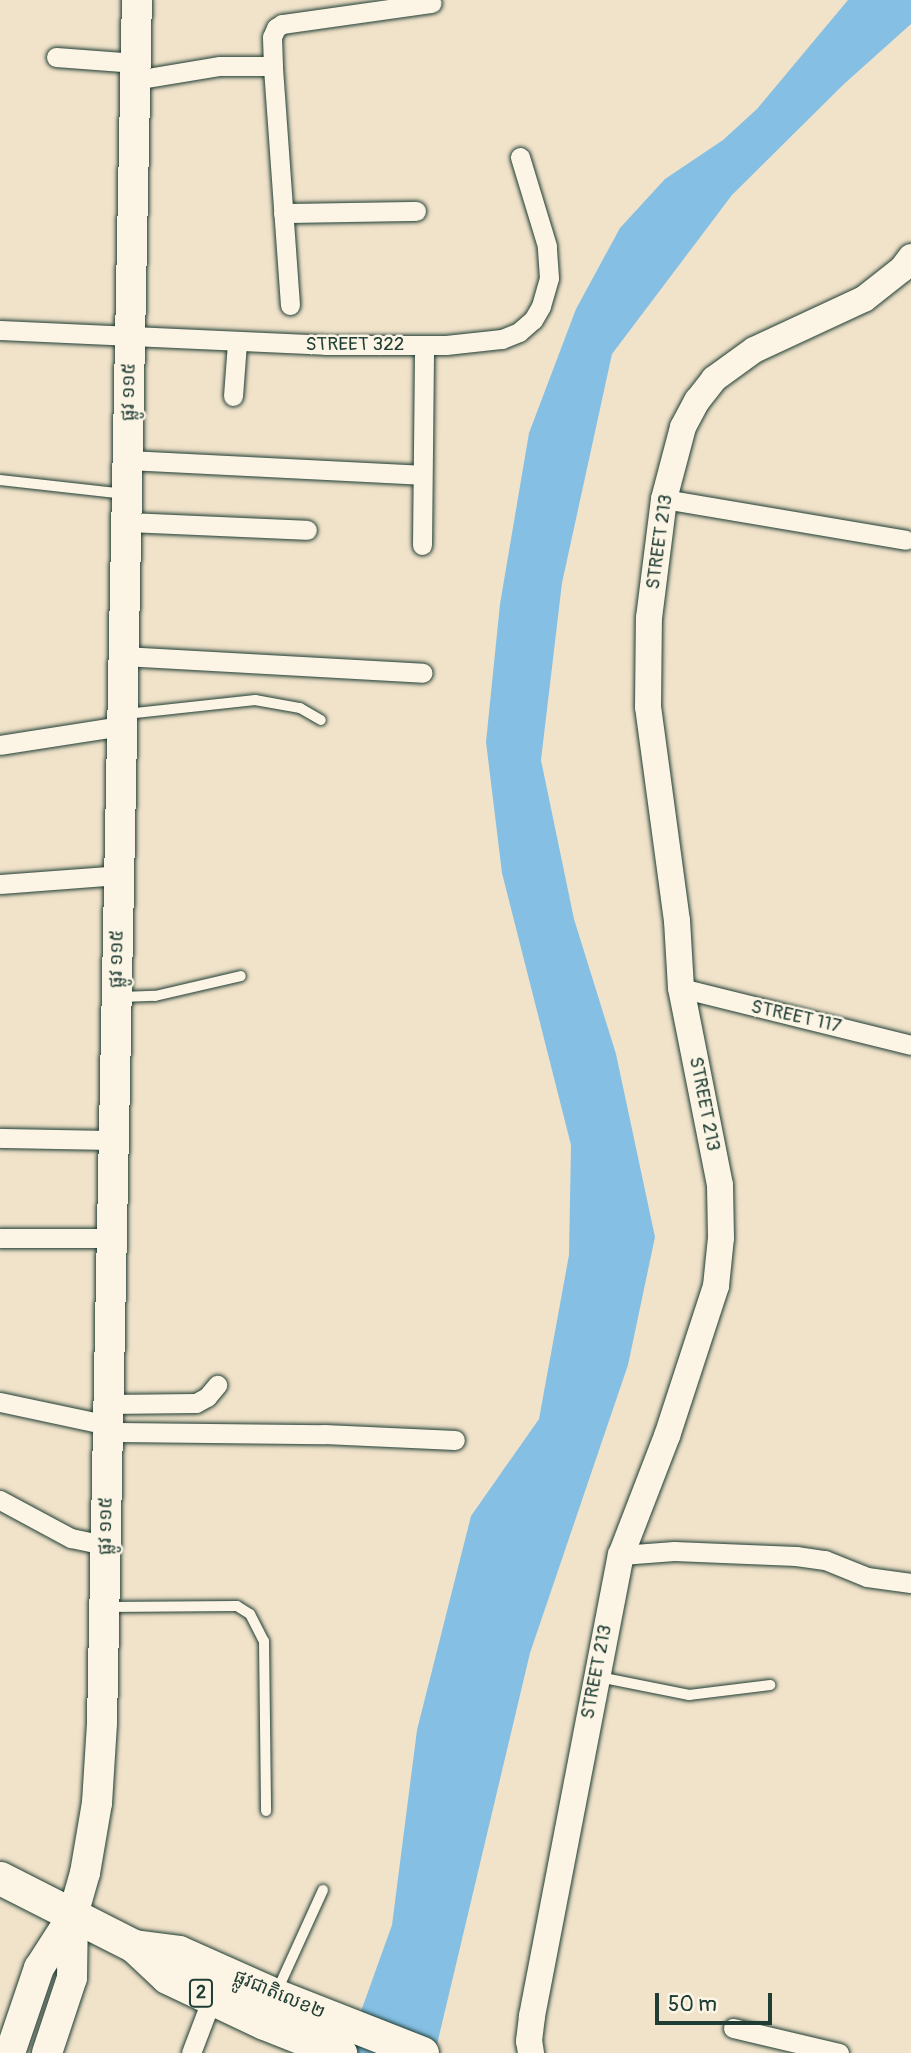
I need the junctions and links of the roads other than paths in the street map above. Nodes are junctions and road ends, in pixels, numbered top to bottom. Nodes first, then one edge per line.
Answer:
1 (137, 0) edge
2 (432, 3) dead end
3 (56, 57) dead end
4 (273, 66) junction
5 (135, 71) junction
6 (520, 156) dead end
7 (416, 211) dead end
8 (283, 213) junction
9 (911, 257) edge
10 (290, 304) dead end
11 (0, 330) edge
12 (130, 338) junction
13 (237, 343) junction
14 (424, 345) junction
15 (233, 396) dead end
16 (128, 460) junction
17 (421, 475) junction
18 (0, 480) edge
19 (664, 499) junction
20 (127, 508) junction
21 (307, 530) dead end
22 (905, 540) dead end
23 (422, 545) dead end
24 (123, 656) junction
25 (423, 673) dead end
26 (122, 720) junction
27 (321, 720) dead end
28 (0, 745) edge
29 (119, 875) junction
30 (0, 884) edge
31 (241, 976) dead end
32 (681, 988) junction
33 (117, 997) junction
34 (911, 1045) edge
35 (0, 1138) edge
36 (114, 1140) junction
37 (0, 1238) edge
38 (112, 1238) junction
39 (217, 1385) dead end
40 (0, 1402) edge
41 (108, 1421) junction
42 (455, 1440) dead end
43 (0, 1500) edge
44 (106, 1545) junction
45 (621, 1555) junction
46 (911, 1583) edge
47 (104, 1607) junction
48 (596, 1676) junction
49 (770, 1685) dead end
50 (266, 1811) dead end
51 (0, 1878) edge
52 (323, 1890) dead end
53 (73, 1915) junction
54 (134, 1946) junction
55 (212, 1998) junction
56 (279, 2007) junction
57 (733, 2028) dead end
58 (10, 2053) edge
59 (47, 2053) edge
60 (191, 2053) edge
61 (340, 2053) edge
62 (422, 2053) edge
63 (531, 2053) edge
64 (839, 2053) edge

1 - 5 main road, ផ្លូវ ១១៥
2 - 4 street
3 - 5 street
4 - 5 street
4 - 8 street
5 - 12 main road, ផ្លូវ ១១៥
6 - 14 street, STREET 322
7 - 8 street
8 - 10 street
9 - 19 street, STREET 213
11 - 12 street, STREET 322
12 - 13 street, STREET 322
12 - 16 main road, ផ្លូវ ១១៥
13 - 14 street, STREET 322
13 - 15 street
14 - 17 street
16 - 17 street
16 - 20 main road, ផ្លូវ ១១៥
17 - 23 street
18 - 20 lane
19 - 22 street
19 - 32 street, STREET 213
20 - 21 street
20 - 24 main road, ផ្លូវ ១១៥
24 - 25 street
24 - 26 main road, ផ្លូវ ១១៥
26 - 27 lane
26 - 28 street
26 - 29 main road, ផ្លូវ ១១៥
29 - 30 street
29 - 33 main road, ផ្លូវ ១១៥
31 - 33 lane
32 - 34 street, STREET 117
32 - 45 street, STREET 213
33 - 36 main road, ផ្លូវ ១១៥
35 - 36 street
36 - 38 main road, ផ្លូវ ១១៥
37 - 38 street
38 - 41 main road, ផ្លូវ ១១៥
39 - 41 street
40 - 41 street
41 - 42 street
41 - 44 main road, ផ្លូវ ១១៥
43 - 44 street
44 - 47 main road, ផ្លូវ ១១៥
45 - 46 street
45 - 48 street, STREET 213
47 - 50 lane
47 - 53 main road, ផ្លូវ ១១៥
48 - 49 lane
48 - 63 street, STREET 213
51 - 53 highway, ផ្លូវជាតិលេខ២ / 2
52 - 56 lane
53 - 54 highway, ផ្លូវជាតិលេខ២ / 2
53 - 58 main road
53 - 59 main road
54 - 55 highway, ផ្លូវជាតិលេខ២ / 2
54 - 56 highway, ផ្លូវជាតិលេខ២ / 2
55 - 56 highway, ផ្លូវជាតិលេខ២ / 2
55 - 60 street
56 - 61 highway, ផ្លូវជាតិលេខ២ / 2
56 - 62 highway, ផ្លូវជាតិលេខ២ / 2
57 - 64 street

